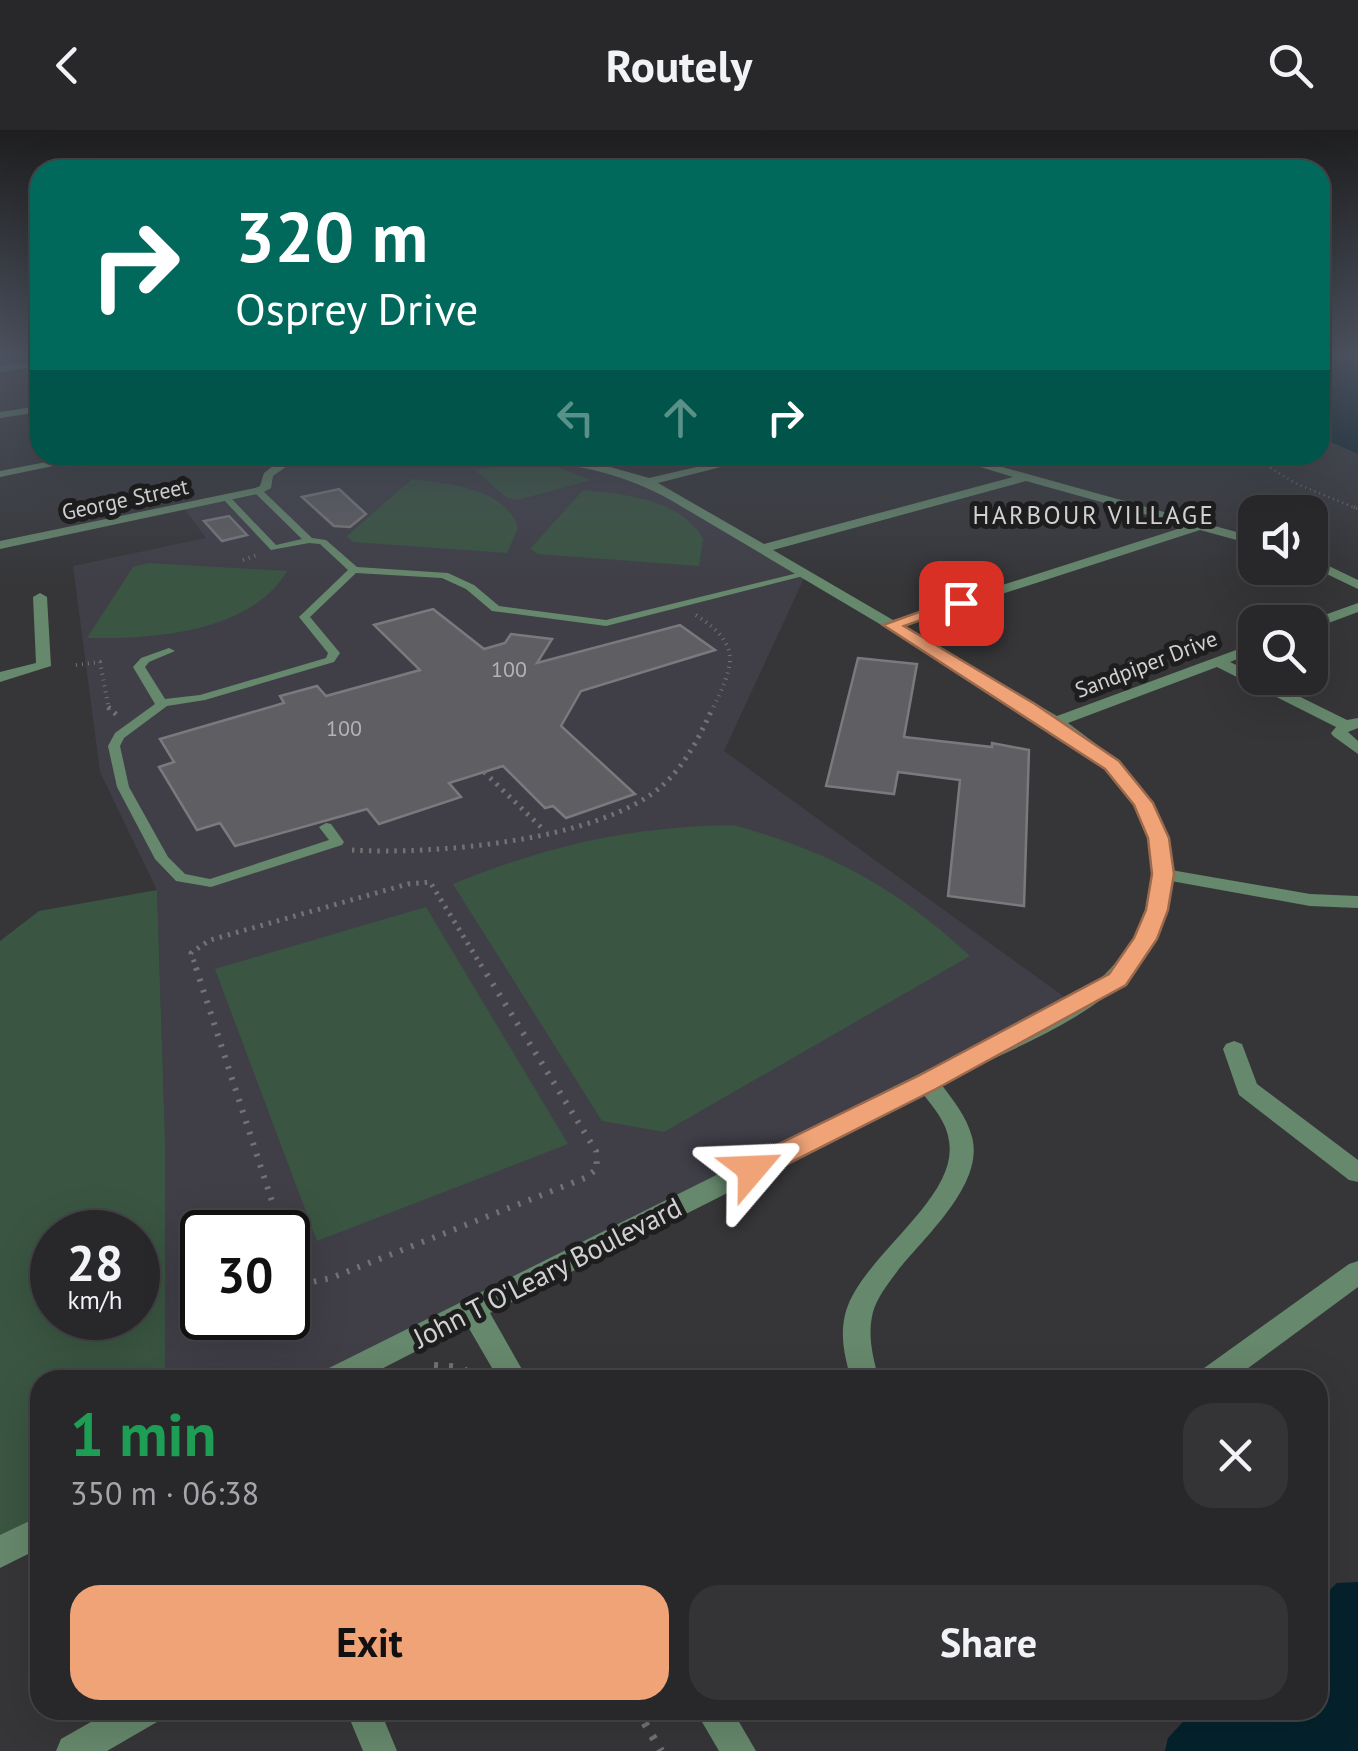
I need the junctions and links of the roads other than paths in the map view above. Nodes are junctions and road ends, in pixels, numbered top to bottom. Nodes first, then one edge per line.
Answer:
1 (47, 465) edge
2 (276, 465) edge
3 (593, 465) edge
4 (720, 465) edge
5 (980, 465) edge
6 (0, 474) edge
7 (1022, 478) junction
8 (648, 482) junction
9 (258, 491) junction
10 (226, 498) junction
11 (1205, 524) junction
12 (1238, 535) edge
13 (309, 540) junction
14 (0, 545) edge
15 (764, 548) junction
16 (354, 570) junction
17 (1328, 571) edge
18 (806, 574) junction
19 (1358, 585) edge
20 (40, 597) dead end
21 (1358, 607) edge
22 (1328, 618) edge
23 (891, 625) junction
24 (169, 651) dead end
25 (1238, 653) edge
26 (1217, 661) junction
27 (0, 676) edge
28 (164, 702) junction
29 (1052, 724) junction
30 (1352, 724) edge
31 (1358, 748) edge
32 (326, 827) dead end
33 (1163, 874) junction
34 (1358, 902) edge
35 (1234, 1049) dead end
36 (927, 1082) junction
37 (1358, 1172) edge
38 (1358, 1272) edge
39 (472, 1308) junction
40 (352, 1370) edge
41 (508, 1370) edge
42 (861, 1370) edge
43 (1224, 1370) edge
44 (30, 1536) edge
45 (0, 1552) edge
46 (127, 1720) edge
47 (367, 1720) edge
48 (719, 1720) edge
49 (73, 1751) edge
50 (380, 1751) edge
51 (739, 1751) edge

1 - 6 street
2 - 9 street
3 - 8 street, John T O'Leary Boulevard
4 - 8 street
5 - 7 street
7 - 11 street
7 - 15 street
8 - 15 street, John T O'Leary Boulevard
9 - 10 street, George Street
9 - 13 lane
10 - 13 lane
10 - 14 street, George Street
11 - 12 street
11 - 23 street
13 - 16 lane
15 - 18 street, John T O'Leary Boulevard
16 - 18 lane
16 - 28 lane
17 - 19 street
18 - 23 street, John T O'Leary Boulevard
20 - 27 street
21 - 22 street
23 - 29 street, John T O'Leary Boulevard
24 - 28 lane
25 - 26 street, Sandpiper Drive
26 - 29 street, Sandpiper Drive
26 - 30 street
28 - 32 lane
29 - 33 street, John T O'Leary Boulevard
30 - 31 street
33 - 34 street
33 - 36 street, John T O'Leary Boulevard
35 - 37 street
36 - 39 street, John T O'Leary Boulevard
36 - 42 street
38 - 43 street
39 - 40 street, John T O'Leary Boulevard
39 - 41 street
44 - 45 street
46 - 49 street
47 - 50 street
48 - 51 street

